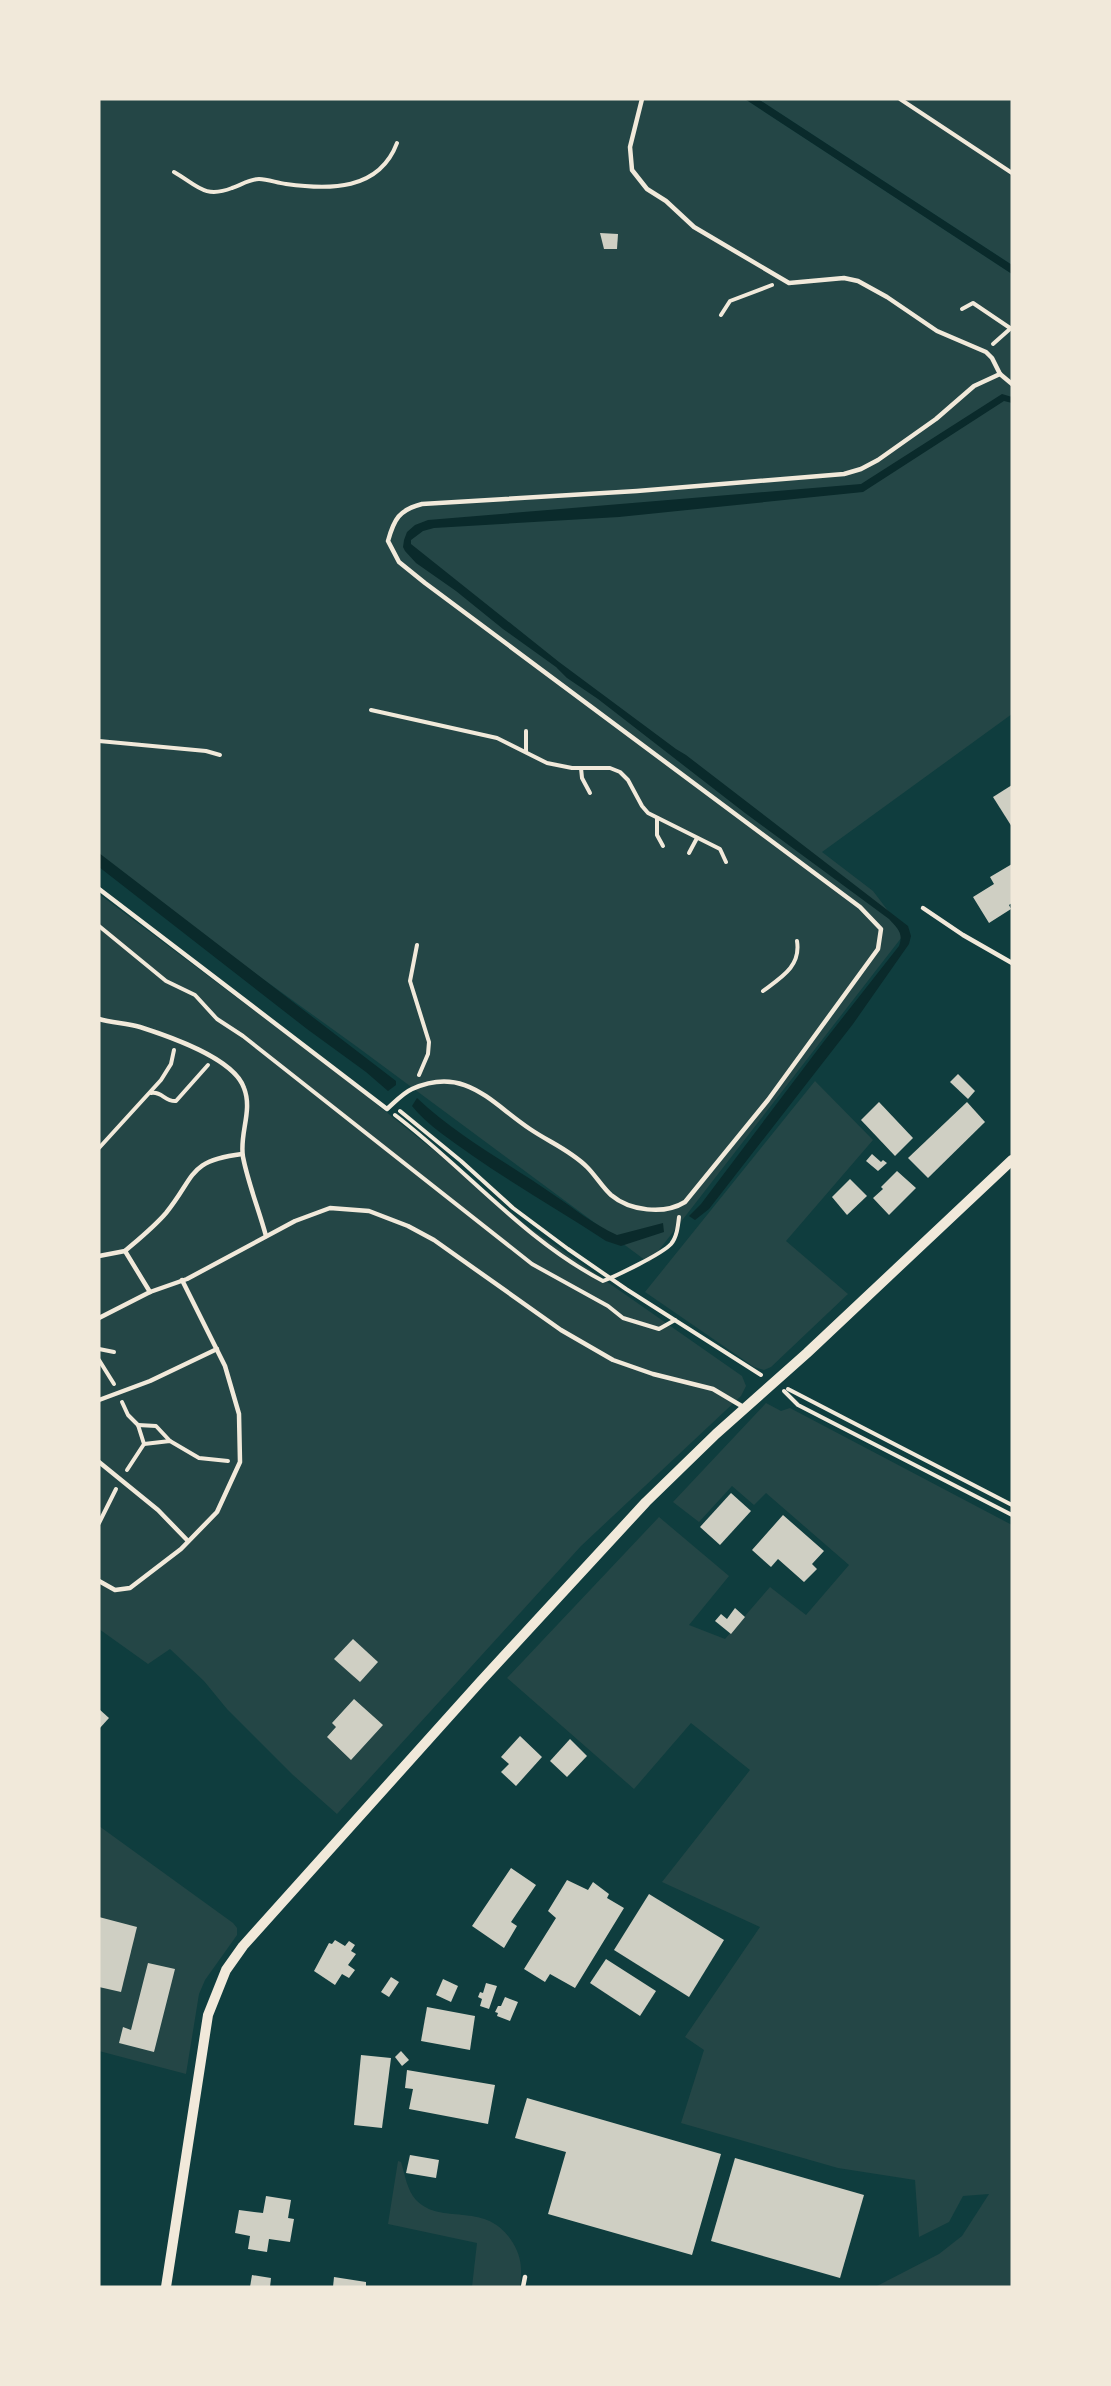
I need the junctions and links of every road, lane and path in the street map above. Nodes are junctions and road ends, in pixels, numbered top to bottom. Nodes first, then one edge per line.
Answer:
1 (642, 99) edge
2 (900, 99) edge
3 (397, 143) dead end
4 (174, 172) dead end
5 (1012, 173) edge
6 (780, 280) junction
7 (962, 309) dead end
8 (721, 315) dead end
9 (1011, 328) edge
10 (986, 352) junction
11 (1000, 374) junction
12 (1012, 384) edge
13 (371, 710) dead end
14 (526, 731) dead end
15 (99, 741) edge
16 (526, 751) junction
17 (220, 755) dead end
18 (581, 768) junction
19 (590, 793) dead end
20 (657, 818) junction
21 (697, 838) junction
22 (663, 846) dead end
23 (689, 853) dead end
24 (726, 862) dead end
25 (99, 889) edge
26 (923, 908) dead end
27 (99, 926) edge
28 (797, 940) dead end
29 (417, 945) dead end
30 (1012, 963) edge
31 (763, 991) dead end
32 (99, 1019) edge
33 (177, 1040) junction
34 (215, 1060) junction
35 (411, 1089) junction
36 (150, 1093) junction
37 (390, 1107) junction
38 (99, 1148) edge
39 (242, 1154) junction
40 (1012, 1161) edge
41 (685, 1202) junction
42 (266, 1236) junction
43 (125, 1251) junction
44 (99, 1256) edge
45 (610, 1278) junction
46 (182, 1280) junction
47 (150, 1292) junction
48 (99, 1318) edge
49 (675, 1320) junction
50 (99, 1349) edge
51 (217, 1349) junction
52 (114, 1352) dead end
53 (99, 1360) edge
54 (774, 1382) junction
55 (119, 1393) junction
56 (99, 1400) edge
57 (745, 1408) junction
58 (138, 1425) junction
59 (170, 1441) junction
60 (144, 1444) junction
61 (99, 1462) edge
62 (240, 1462) junction
63 (121, 1479) junction
64 (1012, 1505) edge
65 (1012, 1515) edge
66 (99, 1523) edge
67 (188, 1541) junction
68 (99, 1581) edge
69 (525, 2277) dead end
70 (166, 2287) edge
71 (523, 2287) edge

1 - 6 lane
2 - 5 path
3 - 4 path
6 - 8 path
6 - 10 lane
7 - 9 path
9 - 10 path
10 - 11 lane
11 - 12 lane
11 - 41 lane
13 - 16 path
14 - 16 path
15 - 17 path
16 - 18 path
18 - 19 path
18 - 20 path
20 - 21 path
20 - 22 path
21 - 23 path
21 - 24 path
25 - 37 lane
26 - 30 lane
27 - 49 path
28 - 31 path
29 - 35 path
32 - 33 lane
33 - 34 lane
33 - 36 path
34 - 36 path
34 - 39 lane
35 - 37 lane
35 - 41 lane
36 - 38 path
37 - 45 path
37 - 45 path
39 - 42 lane
39 - 43 lane
40 - 54 street
41 - 45 path
42 - 46 lane
42 - 57 lane
43 - 44 lane
43 - 47 lane
45 - 49 path
46 - 47 lane
46 - 51 lane
47 - 48 lane
49 - 54 path
50 - 52 path
51 - 55 lane
51 - 62 lane
53 - 55 path
54 - 57 street
54 - 64 path
54 - 65 path
55 - 56 lane
55 - 58 path
57 - 70 street
58 - 59 path
58 - 60 path
59 - 60 path
59 - 62 path
60 - 63 path
61 - 63 lane
62 - 67 lane
63 - 66 path
63 - 67 lane
67 - 68 lane
69 - 71 lane

